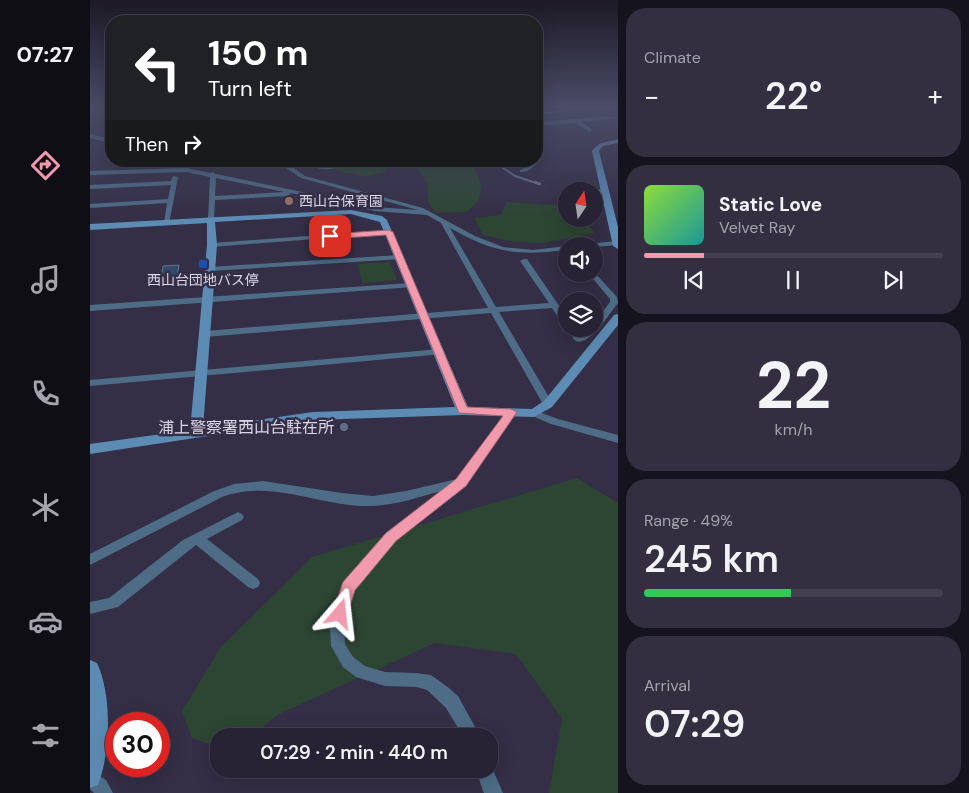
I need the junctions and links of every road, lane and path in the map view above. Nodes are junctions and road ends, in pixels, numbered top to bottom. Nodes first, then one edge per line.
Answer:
1 (605, 144) edge
2 (288, 167) edge
3 (530, 167) edge
4 (176, 169) junction
5 (522, 171) dead end
6 (90, 173) edge
7 (213, 174) junction
8 (174, 183) junction
9 (90, 187) edge
10 (604, 190) joint
11 (298, 194) junction
12 (212, 198) junction
13 (170, 201) junction
14 (90, 206) edge
15 (371, 212) junction
16 (428, 213) junction
17 (211, 220) junction
18 (168, 223) junction
19 (444, 223) junction
20 (90, 228) edge
21 (389, 232) junction
22 (617, 244) edge
23 (212, 245) junction
24 (603, 245) edge
25 (558, 249) edge
26 (399, 257) junction
27 (524, 261) dead end
28 (210, 269) junction
29 (599, 282) edge
30 (410, 285) junction
31 (208, 299) junction
32 (554, 305) junction
33 (90, 308) edge
34 (493, 310) junction
35 (558, 311) edge
36 (424, 316) junction
37 (603, 316) edge
38 (618, 317) edge
39 (205, 334) junction
40 (440, 352) junction
41 (202, 375) junction
42 (90, 383) edge
43 (548, 404) junction
44 (463, 411) junction
45 (511, 412) junction
46 (534, 413) junction
47 (196, 432) junction
48 (618, 439) edge
49 (90, 449) edge
50 (461, 482) junction
51 (238, 517) dead end
52 (197, 538) junction
53 (90, 560) edge
54 (253, 583) dead end
55 (90, 608) edge
56 (90, 669) edge
57 (467, 728) edge
58 (90, 778) edge
59 (487, 778) edge
60 (104, 793) edge
61 (494, 793) edge

1 - 10 street
2 - 16 street
3 - 5 street
4 - 6 street
4 - 7 street
4 - 8 street
7 - 11 street
7 - 12 street
8 - 9 street
8 - 13 street
10 - 22 street
11 - 12 street
11 - 15 street
12 - 17 street
13 - 14 street
13 - 18 street
15 - 16 street
15 - 17 street
15 - 21 street
16 - 19 street
17 - 18 street
17 - 23 street
18 - 20 street
19 - 25 street
19 - 34 street
21 - 23 street
21 - 26 street
22 - 24 street
23 - 28 street
26 - 28 street
26 - 30 street
27 - 32 street
28 - 31 street
29 - 37 street
30 - 31 street
30 - 36 street
31 - 33 street
31 - 39 street
32 - 34 street
32 - 35 street
34 - 36 street
34 - 43 street
36 - 39 street
36 - 40 street
38 - 43 street
39 - 41 street
40 - 41 street
40 - 44 street
41 - 42 street
41 - 47 street
43 - 46 street
44 - 45 street
44 - 47 street
45 - 46 street
45 - 50 street
46 - 48 street
47 - 49 street
50 - 53 street
50 - 57 street
51 - 52 street
52 - 54 street
52 - 55 street
56 - 58 street
58 - 60 street
59 - 61 street

